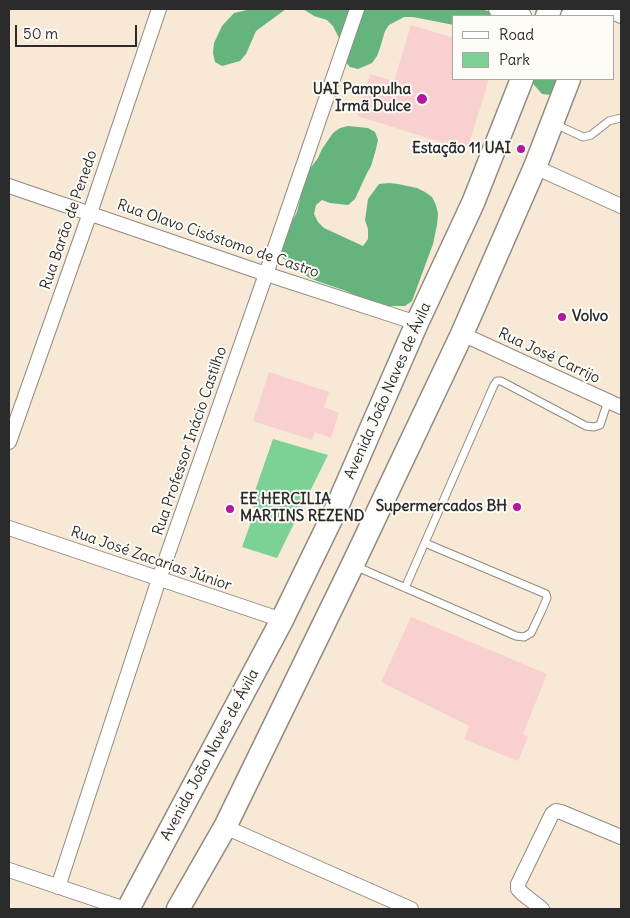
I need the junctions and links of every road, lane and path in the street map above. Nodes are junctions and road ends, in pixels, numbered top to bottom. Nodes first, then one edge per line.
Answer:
1 (159, 9) edge
2 (357, 9) edge
3 (498, 9) edge
4 (590, 9) edge
5 (606, 9) edge
6 (519, 15) edge
7 (573, 15) edge
8 (621, 16) edge
9 (522, 80) edge
10 (569, 80) edge
11 (621, 118) edge
12 (552, 122) junction
13 (535, 167) junction
14 (9, 186) edge
15 (621, 206) edge
16 (90, 213) junction
17 (266, 274) junction
18 (417, 323) junction
19 (462, 334) junction
20 (608, 400) junction
21 (621, 406) edge
22 (9, 442) edge
23 (9, 528) edge
24 (425, 543) junction
25 (353, 564) junction
26 (159, 579) junction
27 (405, 588) junction
28 (282, 620) junction
29 (225, 827) junction
30 (621, 837) edge
31 (9, 870) edge
32 (58, 887) junction
33 (126, 909) edge
34 (178, 909) edge
35 (411, 909) edge
36 (542, 909) edge

1 - 16 street, Rua Barão de Penedo
2 - 17 street, Rua Professor Inácio Castilho
3 - 6 street
4 - 7 street
5 - 8 street
9 - 18 main road, Avenida João Naves de Ávila
10 - 12 main road
11 - 12 lane
12 - 13 main road
13 - 15 street
13 - 19 main road
14 - 16 street, Rua Olavo Cisóstomo de Castro
16 - 17 street, Rua Olavo Cisóstomo de Castro
16 - 22 street, Rua Barão de Penedo
17 - 18 street, Rua Olavo Cisóstomo de Castro
17 - 26 street, Rua Professor Inácio Castilho
18 - 28 main road, Avenida João Naves de Ávila
19 - 20 street, Rua José Carrijo
19 - 25 main road
20 - 21 street, Rua José Carrijo
20 - 24 lane
23 - 26 street, Rua José Zacarias Júnior
24 - 27 lane
24 - 27 lane
25 - 27 lane
25 - 29 main road
26 - 28 street, Rua José Zacarias Júnior
26 - 32 street, Rua Professor Inácio Castilho
28 - 33 main road, Avenida João Naves de Ávila
29 - 34 main road
29 - 35 street
30 - 36 street
31 - 32 street
32 - 33 street

